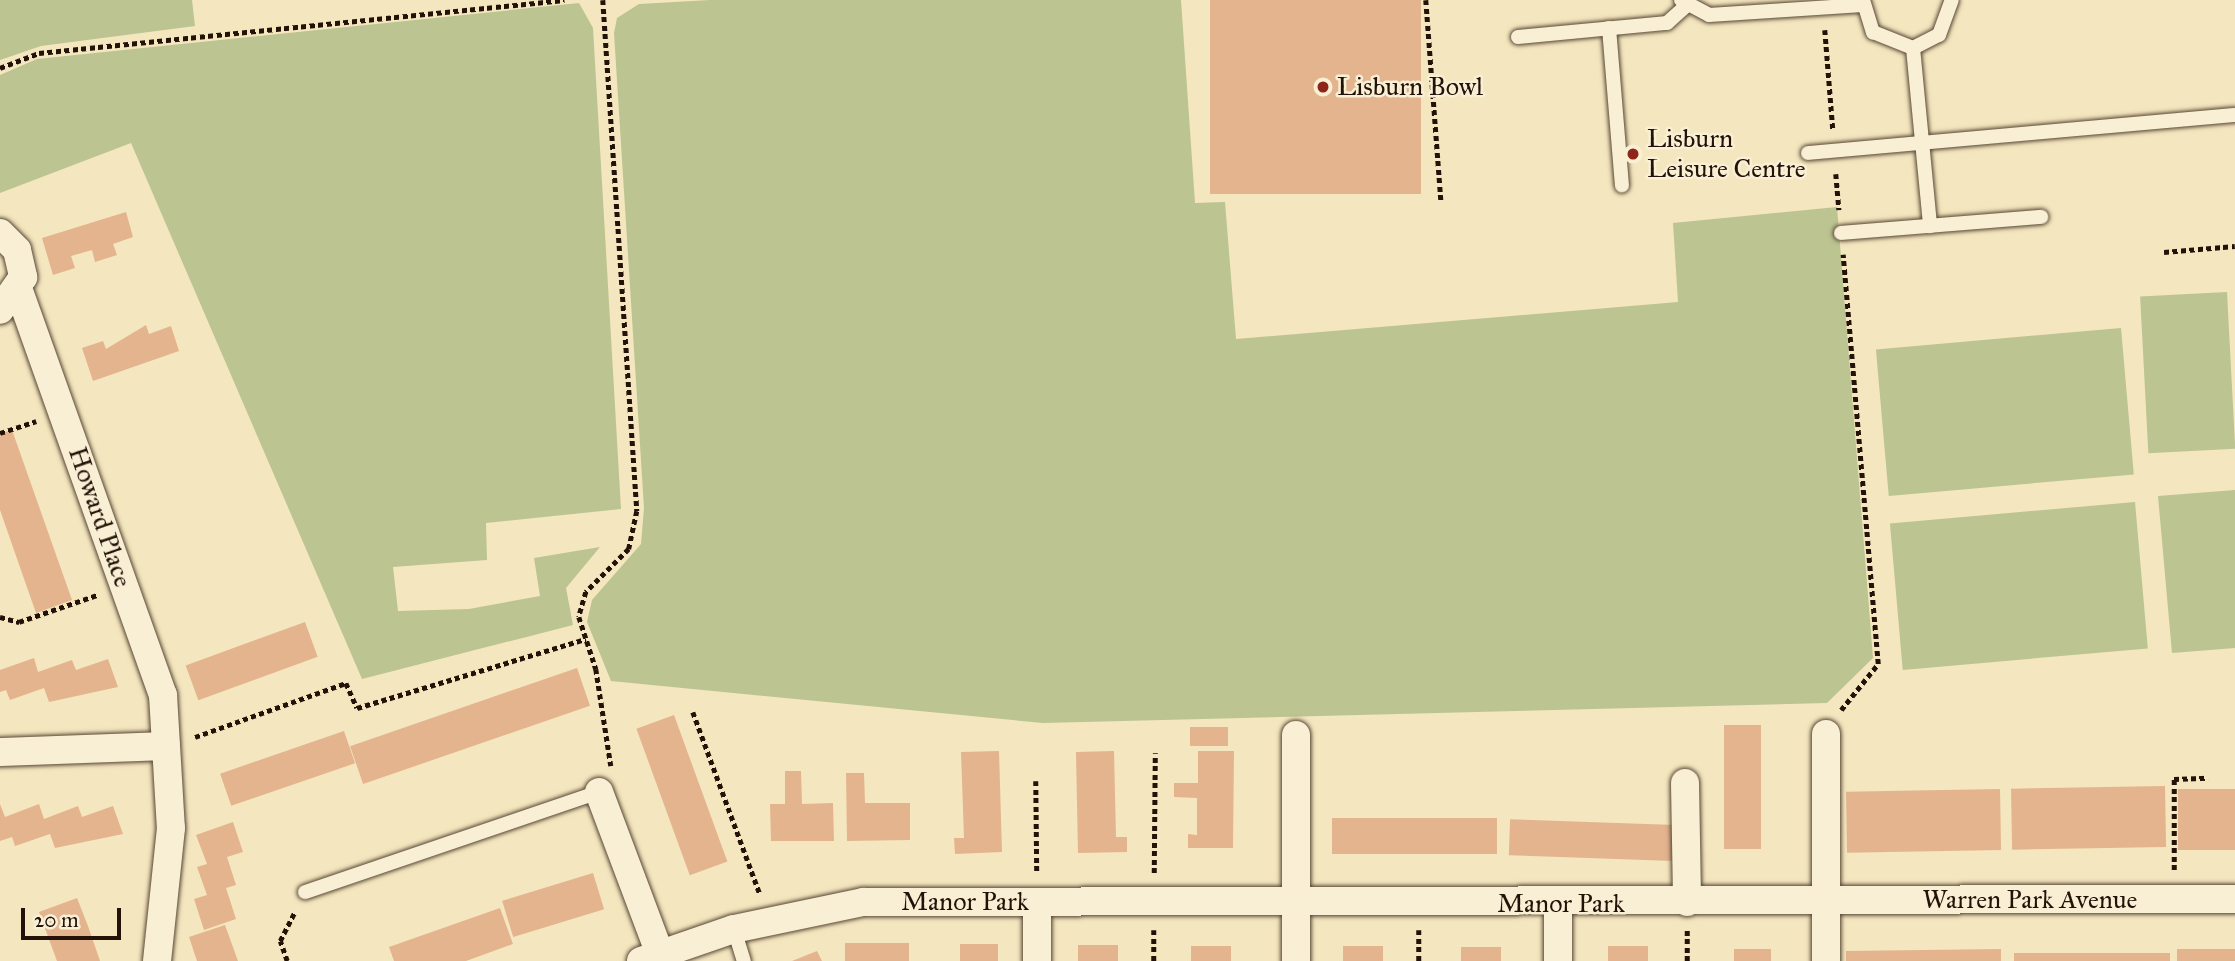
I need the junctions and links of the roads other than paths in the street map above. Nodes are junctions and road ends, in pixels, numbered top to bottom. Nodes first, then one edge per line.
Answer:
1 (1952, 0) edge
2 (1863, 2) edge
3 (1683, 4) edge
4 (1609, 29) junction
5 (1518, 37) dead end
6 (1913, 48) junction
7 (2235, 115) edge
8 (1923, 142) junction
9 (1808, 153) dead end
10 (1622, 185) dead end
11 (2041, 217) dead end
12 (1930, 226) junction
13 (0, 233) edge
14 (1841, 233) road end
15 (9, 300) edge
16 (1825, 734) road end
17 (1296, 735) dead end
18 (166, 746) junction
19 (0, 752) edge
20 (1685, 783) dead end
21 (599, 792) joint
22 (305, 892) road end
23 (2235, 899) edge
24 (1825, 900) junction
25 (1037, 902) junction
26 (1687, 902) junction
27 (1558, 904) junction
28 (1296, 905) junction
29 (734, 929) junction
30 (650, 958) edge
31 (157, 961) edge
32 (744, 961) edge
33 (1037, 961) edge
34 (1296, 961) edge
35 (1558, 961) edge
36 (1826, 961) edge

1 - 6 lane
2 - 3 lane
2 - 6 lane
3 - 4 lane
4 - 5 lane
4 - 10 lane
6 - 8 lane
7 - 8 lane
8 - 9 lane
8 - 12 lane
11 - 12 lane
12 - 14 lane
13 - 15 street, Howard Place
15 - 18 street, Howard Place
16 - 24 street
17 - 28 street
18 - 19 street
18 - 31 street, Howard Place
20 - 26 street
21 - 22 lane
21 - 30 street
23 - 24 street, Warren Park Avenue
24 - 26 street, Manor Park
24 - 36 street
25 - 28 street, Manor Park
25 - 29 street, Manor Park
25 - 33 street
26 - 27 street, Manor Park
27 - 28 street, Manor Park
27 - 35 street
28 - 34 street
29 - 30 street, Manor Park
29 - 32 lane

